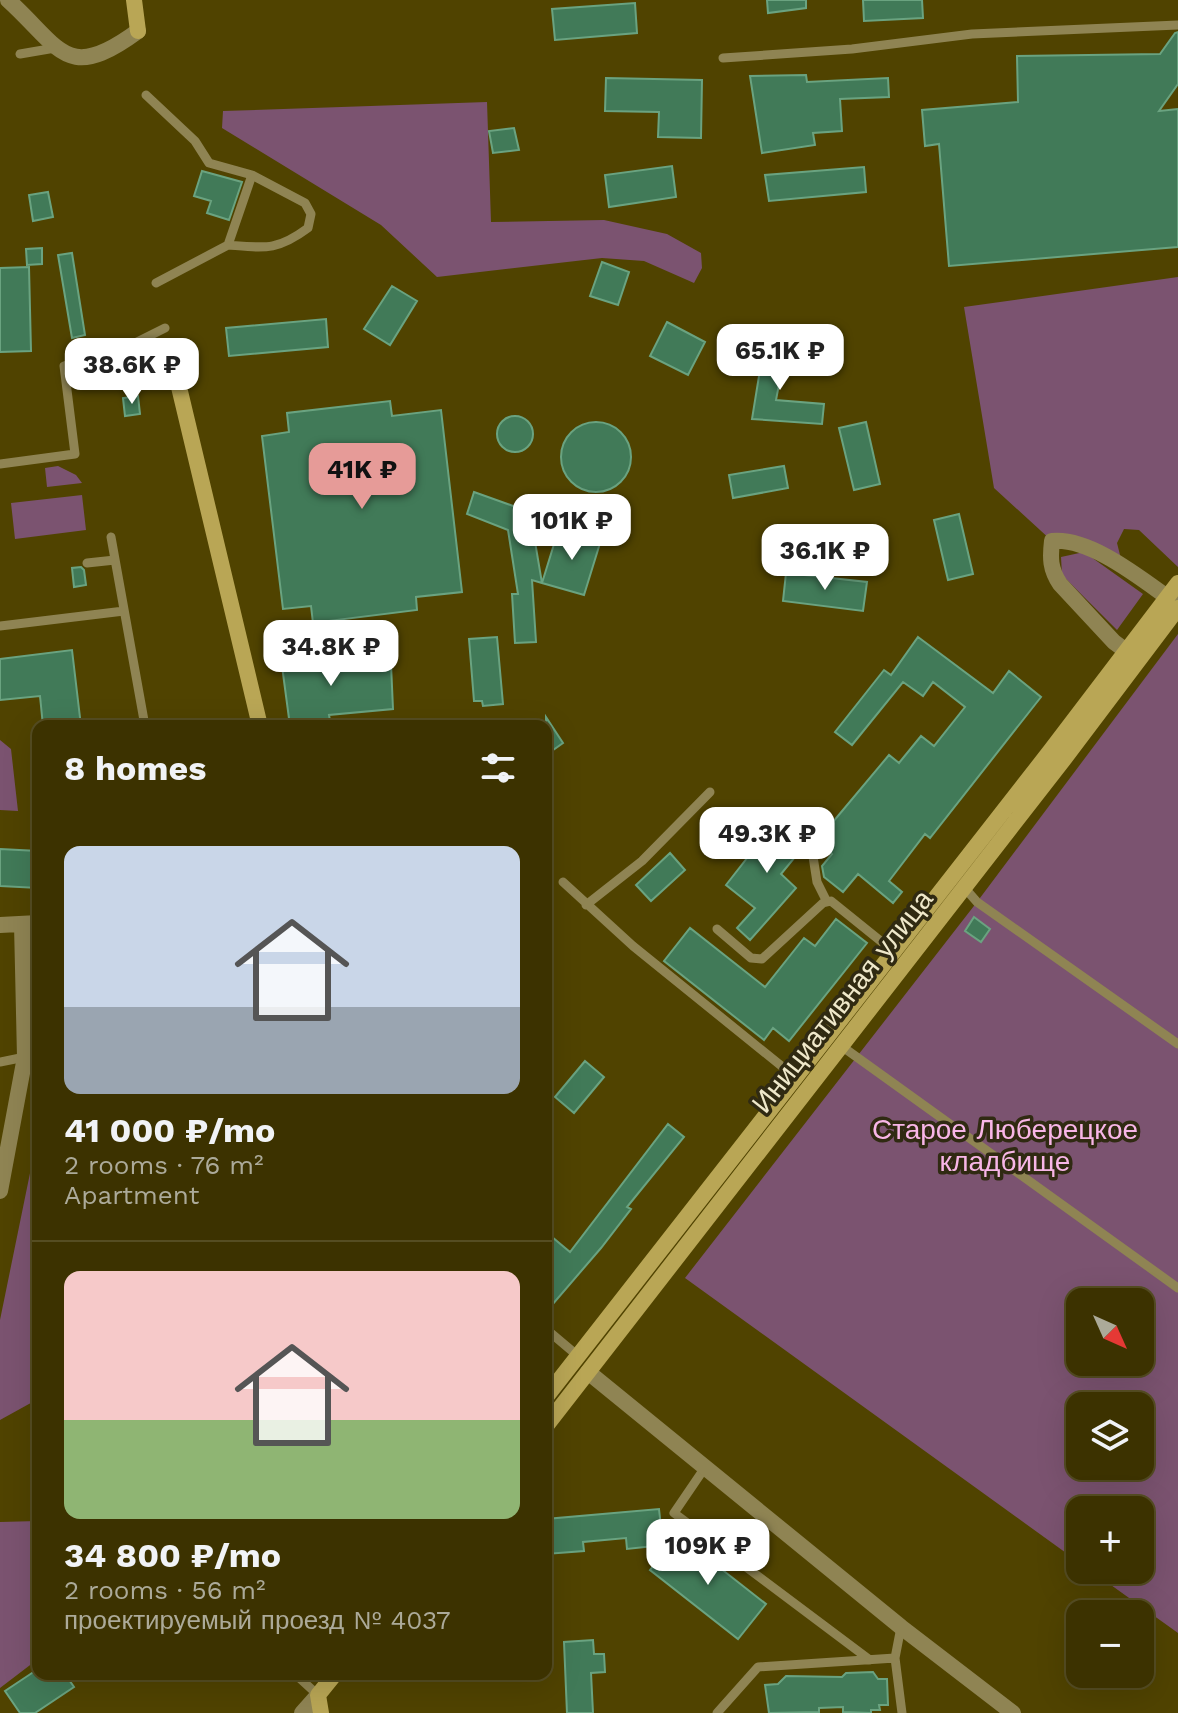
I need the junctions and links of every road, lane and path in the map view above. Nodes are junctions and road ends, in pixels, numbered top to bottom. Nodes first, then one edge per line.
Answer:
1 (8, 0) edge
2 (134, 0) edge
3 (1178, 25) edge
4 (138, 31) joint
5 (55, 48) junction
6 (20, 54) dead end
7 (723, 58) dead end
8 (146, 95) dead end
9 (252, 175) junction
10 (228, 245) junction
11 (156, 283) dead end
12 (165, 328) dead end
13 (173, 362) dead end
14 (0, 464) edge
15 (111, 537) dead end
16 (115, 560) junction
17 (87, 563) dead end
18 (1178, 583) edge
19 (1174, 603) edge
20 (124, 611) junction
21 (0, 626) edge
22 (1132, 656) junction
23 (144, 720) edge
24 (259, 720) edge
25 (710, 792) dead end
26 (812, 850) dead end
27 (563, 882) dead end
28 (963, 886) junction
29 (827, 902) junction
30 (586, 905) junction
31 (30, 924) edge
32 (0, 925) edge
33 (717, 929) dead end
34 (893, 951) junction
35 (1178, 1044) edge
36 (840, 1045) junction
37 (25, 1057) junction
38 (0, 1062) edge
39 (795, 1077) junction
40 (1, 1184) edge
41 (1178, 1288) edge
42 (552, 1334) edge
43 (578, 1356) junction
44 (588, 1372) junction
45 (552, 1389) edge
46 (552, 1418) edge
47 (706, 1466) junction
48 (901, 1627) junction
49 (895, 1658) junction
50 (870, 1660) junction
51 (302, 1680) edge
52 (330, 1680) edge
53 (318, 1695) junction
54 (302, 1713) edge
55 (321, 1713) edge
56 (717, 1713) edge
57 (902, 1713) edge
58 (1013, 1713) edge

1 - 5 street
2 - 4 main road
3 - 7 lane
4 - 5 street
5 - 6 lane
8 - 9 lane
9 - 10 lane
9 - 10 lane
10 - 11 lane
12 - 14 lane
13 - 24 main road
15 - 16 lane
16 - 17 lane
16 - 20 lane
18 - 19 main road, Инициативная улица
19 - 22 main road, Инициативная улица
19 - 22 street
20 - 21 lane
20 - 23 lane
22 - 28 main road, Инициативная улица
22 - 34 main road, Инициативная улица
25 - 30 lane
26 - 29 lane
27 - 30 lane
28 - 35 lane
28 - 36 main road, Инициативная улица
29 - 33 lane
29 - 34 lane
30 - 39 lane
31 - 32 street
31 - 37 street
34 - 39 main road, Инициативная улица
36 - 41 lane
36 - 44 main road, Инициативная улица
37 - 38 lane
37 - 40 street
39 - 43 main road, Инициативная улица
42 - 43 lane
43 - 45 main road, Инициативная улица
44 - 46 main road, Инициативная улица
44 - 47 street
47 - 48 street
47 - 50 lane
48 - 49 lane
48 - 58 street
49 - 50 lane
49 - 57 lane
50 - 56 lane
51 - 53 lane
52 - 53 main road
53 - 54 street
53 - 55 main road

